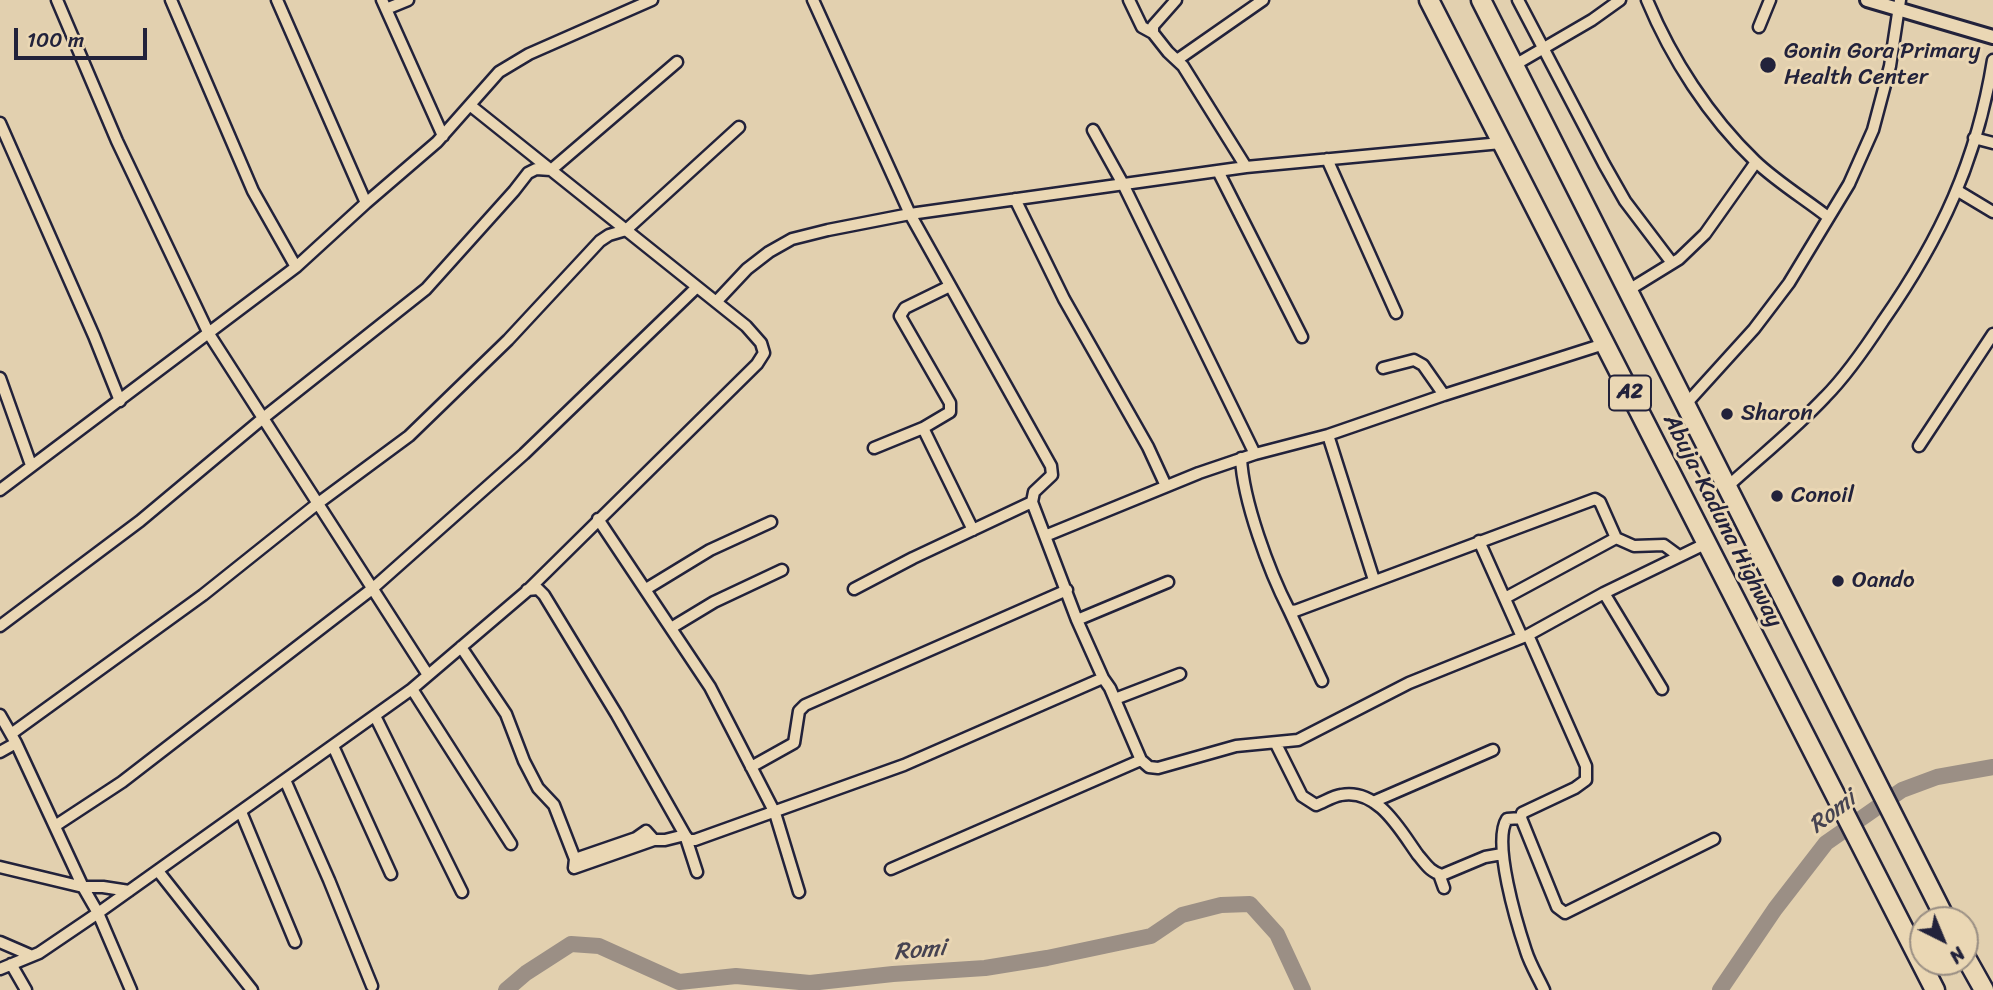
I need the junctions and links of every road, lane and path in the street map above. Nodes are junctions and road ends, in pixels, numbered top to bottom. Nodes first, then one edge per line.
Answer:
1 (57, 0) edge
2 (171, 0) edge
3 (278, 0) edge
4 (408, 0) edge
5 (652, 0) edge
6 (813, 0) edge
7 (1129, 0) edge
8 (1176, 0) edge
9 (1263, 0) edge
10 (1429, 0) edge
11 (1481, 0) edge
12 (1518, 0) edge
13 (1620, 0) edge
14 (1647, 0) edge
15 (1770, 0) edge
16 (1867, 0) edge
17 (1900, 4) edge
18 (384, 5) edge
19 (1759, 27) dead end
20 (1153, 33) junction
21 (1993, 37) edge
22 (1544, 48) junction
23 (1177, 60) junction
24 (1993, 60) edge
25 (677, 62) dead end
26 (1513, 66) junction
27 (471, 106) junction
28 (0, 123) edge
29 (739, 127) dead end
30 (1093, 130) dead end
31 (443, 136) junction
32 (1974, 138) junction
33 (1501, 143) junction
34 (1993, 143) edge
35 (1327, 159) junction
36 (1756, 162) junction
37 (1246, 167) junction
38 (551, 170) junction
39 (1218, 171) junction
40 (1123, 184) junction
41 (1958, 191) junction
42 (1015, 199) junction
43 (366, 203) junction
44 (1993, 212) edge
45 (910, 214) junction
46 (1828, 217) junction
47 (626, 230) junction
48 (1672, 263) junction
49 (296, 267) junction
50 (950, 285) junction
51 (697, 287) junction
52 (1627, 292) junction
53 (716, 302) junction
54 (1396, 313) dead end
55 (209, 334) junction
56 (1993, 334) edge
57 (1302, 337) dead end
58 (1604, 344) junction
59 (1383, 368) dead end
60 (0, 377) edge
61 (1444, 395) junction
62 (120, 401) junction
63 (1686, 404) junction
64 (262, 419) junction
65 (923, 428) junction
66 (1328, 435) junction
67 (1919, 446) dead end
68 (874, 448) dead end
69 (1255, 453) junction
70 (1241, 458) junction
71 (32, 464) junction
72 (1166, 486) junction
73 (1727, 486) junction
74 (0, 490) edge
75 (1032, 502) junction
76 (317, 504) junction
77 (598, 519) junction
78 (771, 522) dead end
79 (973, 530) junction
80 (1045, 536) junction
81 (1616, 538) junction
82 (1479, 541) junction
83 (1707, 543) junction
84 (1679, 556) junction
85 (782, 570) dead end
86 (1374, 580) junction
87 (1168, 582) dead end
88 (372, 589) junction
89 (646, 589) junction
90 (854, 589) dead end
91 (527, 590) junction
92 (1067, 590) junction
93 (1604, 593) junction
94 (1505, 598) junction
95 (1289, 610) junction
96 (1077, 620) junction
97 (0, 626) edge
98 (671, 628) junction
99 (1525, 636) junction
100 (461, 647) junction
101 (1180, 674) dead end
102 (428, 675) junction
103 (1099, 676) junction
104 (1322, 681) dead end
105 (412, 689) junction
106 (1662, 689) dead end
107 (1115, 699) junction
108 (0, 715) edge
109 (375, 716) junction
110 (14, 739) junction
111 (1276, 744) junction
112 (333, 746) junction
113 (1493, 750) dead end
114 (0, 752) edge
115 (1141, 760) junction
116 (751, 767) junction
117 (285, 780) junction
118 (1373, 802) junction
119 (241, 812) junction
120 (775, 813) junction
121 (1521, 818) junction
122 (55, 826) junction
123 (685, 835) junction
124 (1714, 839) dead end
125 (511, 844) dead end
126 (1502, 854) junction
127 (0, 867) edge
128 (891, 869) dead end
129 (158, 871) junction
130 (697, 872) dead end
131 (391, 874) dead end
132 (1439, 874) junction
133 (83, 887) junction
134 (1444, 888) dead end
135 (129, 891) junction
136 (462, 892) dead end
137 (799, 892) dead end
138 (1939, 906) edge
139 (98, 913) junction
140 (0, 942) edge
141 (295, 942) dead end
142 (30, 955) junction
143 (11, 964) junction
144 (0, 969) edge
145 (372, 986) dead end
146 (26, 990) edge
147 (131, 990) edge
148 (252, 990) edge
149 (1544, 990) edge
150 (1935, 990) edge

1 - 55 street
2 - 49 street
3 - 43 street
4 - 18 street
5 - 27 street
6 - 45 street
7 - 20 street
8 - 20 street
9 - 23 street
10 - 33 highway, Abuja-Kaduna Highway / A2
11 - 26 highway, Abuja-Kaduna Highway / A2
12 - 22 street
13 - 22 street
14 - 36 street
15 - 19 street
16 - 17 street
17 - 21 street
17 - 46 street
18 - 31 street
20 - 23 street
22 - 26 street
22 - 48 street
23 - 37 street
24 - 32 street
25 - 38 street
26 - 52 highway, Abuja-Kaduna Highway / A2
27 - 31 street
27 - 38 street
28 - 62 street
29 - 47 street
30 - 40 street
31 - 43 street
32 - 34 street
32 - 41 street
33 - 35 street
33 - 58 highway, Abuja-Kaduna Highway / A2
35 - 37 street
35 - 54 street
36 - 46 street
36 - 48 street
37 - 39 street
38 - 47 street
38 - 64 street
39 - 40 street
39 - 57 street
40 - 42 street
40 - 69 street
41 - 44 street
41 - 73 street
42 - 45 street
42 - 72 street
43 - 49 street
45 - 50 street
45 - 53 street
46 - 63 street
47 - 51 street
47 - 76 street
48 - 52 street
49 - 55 street
50 - 65 street
50 - 75 street
51 - 53 street
51 - 88 street
52 - 63 highway, Abuja-Kaduna Highway / A2
53 - 77 street
55 - 62 street
55 - 64 street
56 - 67 street
58 - 61 street
58 - 83 highway, Abuja-Kaduna Highway / A2
59 - 61 street
60 - 71 street
61 - 66 street
62 - 71 street
63 - 73 highway, Abuja-Kaduna Highway / A2
64 - 76 street
64 - 97 street
65 - 68 street
65 - 79 street
66 - 69 street
66 - 86 street
69 - 70 street
70 - 72 street
70 - 95 street
71 - 74 street
72 - 80 street
73 - 138 highway, Abuja-Kaduna Highway / A2
75 - 79 street
75 - 80 street
76 - 88 street
76 - 110 street
77 - 89 street
77 - 91 street
78 - 89 street
79 - 90 street
80 - 92 street
81 - 82 street
81 - 84 street
81 - 94 street
82 - 86 street
82 - 94 street
83 - 84 street
83 - 150 highway, Abuja-Kaduna Highway / A2
84 - 93 street
85 - 98 street
86 - 95 street
87 - 96 street
88 - 102 street
88 - 122 street
89 - 98 street
91 - 100 street
91 - 123 street
92 - 96 street
92 - 116 street
93 - 99 street
93 - 106 street
94 - 99 street
95 - 104 street
96 - 103 street
98 - 116 street
99 - 111 street
99 - 121 street
100 - 102 street
100 - 123 street
101 - 107 street
102 - 105 street
103 - 107 street
103 - 120 street
105 - 109 street
105 - 125 street
107 - 115 street
108 - 110 street
109 - 112 street
109 - 136 street
110 - 114 street
110 - 122 street
111 - 115 street
111 - 118 street
112 - 117 street
112 - 131 street
113 - 118 street
115 - 128 street
116 - 120 street
117 - 119 street
117 - 145 street
118 - 132 street
119 - 129 street
119 - 141 street
120 - 123 street
120 - 137 street
121 - 124 street
121 - 126 street
122 - 133 street
123 - 130 street
126 - 132 street
126 - 149 street
127 - 133 street
129 - 135 street
129 - 148 street
132 - 134 street
133 - 135 street
133 - 139 street
135 - 139 street
139 - 142 street
139 - 147 street
140 - 142 street
142 - 143 street
143 - 144 street
143 - 146 street

